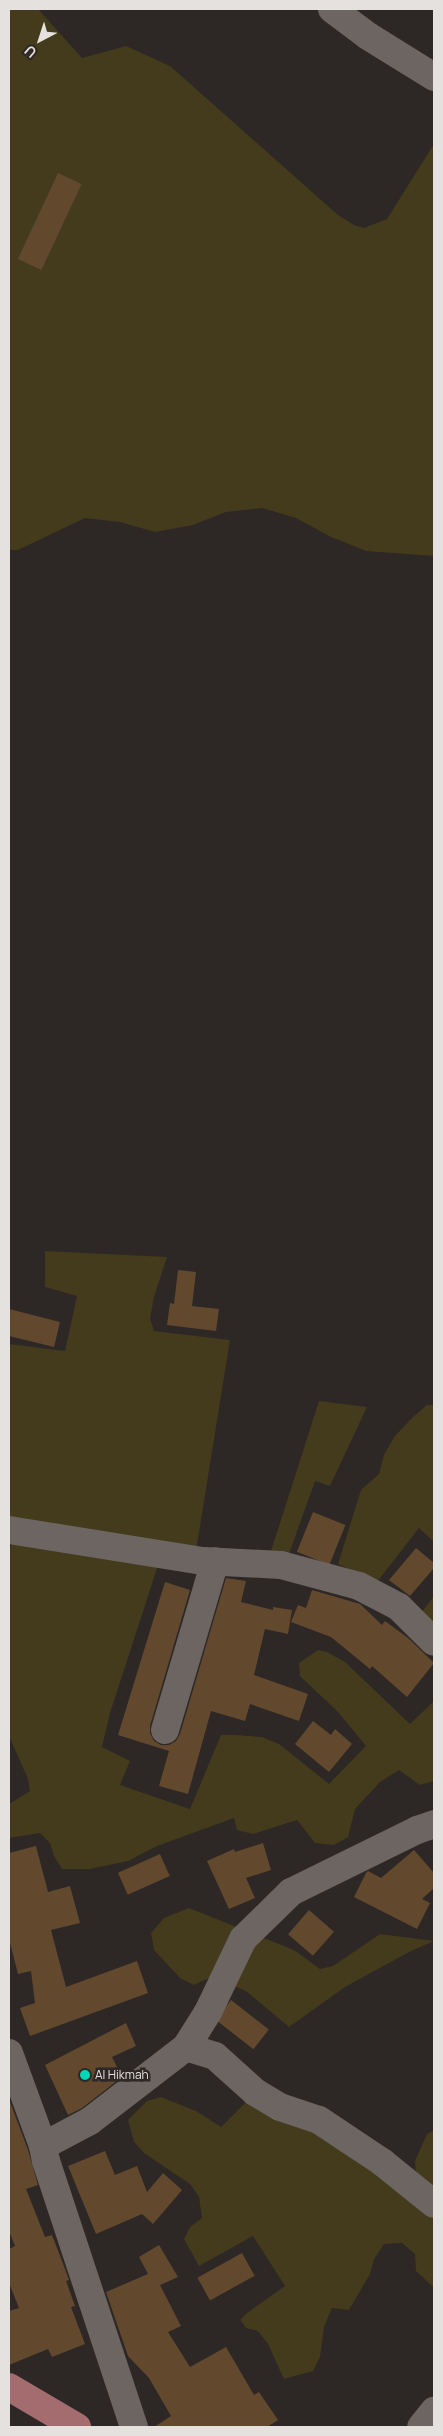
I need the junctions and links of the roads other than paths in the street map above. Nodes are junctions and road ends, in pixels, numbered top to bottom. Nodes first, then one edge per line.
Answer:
1 (332, 9) edge
2 (434, 77) edge
3 (9, 1530) edge
4 (215, 1561) junction
5 (434, 1642) edge
6 (165, 1730) dead end
7 (434, 1824) edge
8 (186, 2046) junction
9 (9, 2053) edge
10 (43, 2146) junction
11 (434, 2204) edge
12 (9, 2387) edge
13 (434, 2411) edge
14 (77, 2427) edge
15 (134, 2427) edge
16 (421, 2427) edge

1 - 2 street
3 - 4 street
4 - 5 street
4 - 6 street
7 - 8 street
8 - 10 street
8 - 11 street
9 - 10 street
10 - 15 street
12 - 14 main road
13 - 16 street

